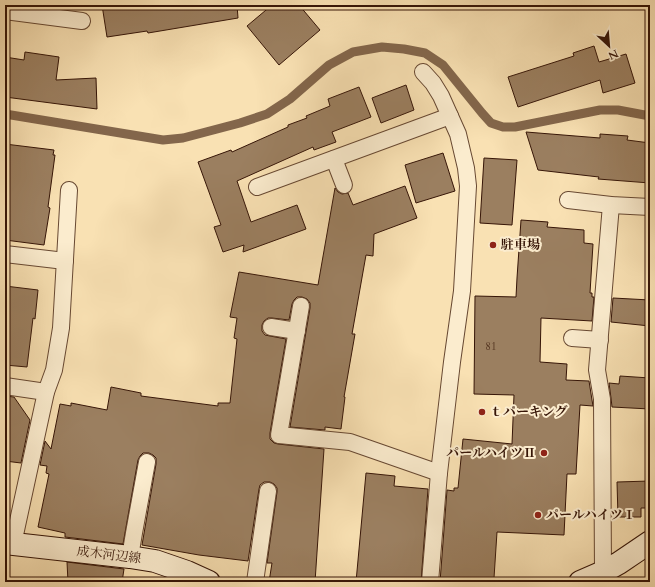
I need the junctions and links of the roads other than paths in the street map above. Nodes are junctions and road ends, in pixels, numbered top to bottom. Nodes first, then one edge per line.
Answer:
1 (14, 9) edge
2 (82, 21) dead end
3 (423, 72) dead end
4 (450, 116) junction
5 (334, 159) junction
6 (344, 185) dead end
7 (257, 187) dead end
8 (69, 190) dead end
9 (568, 200) dead end
10 (611, 205) junction
11 (650, 207) edge
12 (5, 254) edge
13 (65, 261) junction
14 (301, 306) dead end
15 (271, 327) dead end
16 (297, 331) junction
17 (572, 338) dead end
18 (600, 340) junction
19 (5, 386) edge
20 (46, 392) junction
21 (147, 462) dead end
22 (440, 473) junction
23 (268, 491) dead end
24 (650, 542) edge
25 (9, 544) edge
26 (130, 557) junction
27 (603, 572) junction
28 (208, 582) edge
29 (255, 582) edge
30 (430, 582) edge
31 (580, 582) edge

1 - 2 lane
3 - 4 lane
4 - 5 lane
4 - 22 lane
5 - 6 lane
5 - 7 lane
8 - 13 lane
9 - 10 lane
10 - 11 lane
10 - 18 lane
12 - 13 lane
13 - 20 lane
14 - 16 lane
15 - 16 lane
16 - 22 lane
17 - 18 lane
18 - 27 lane
19 - 20 lane
20 - 25 lane
21 - 26 lane
22 - 30 lane
23 - 29 lane
24 - 27 main road
25 - 26 main road, 成木河辺線
26 - 28 main road, 成木河辺線
27 - 31 main road

